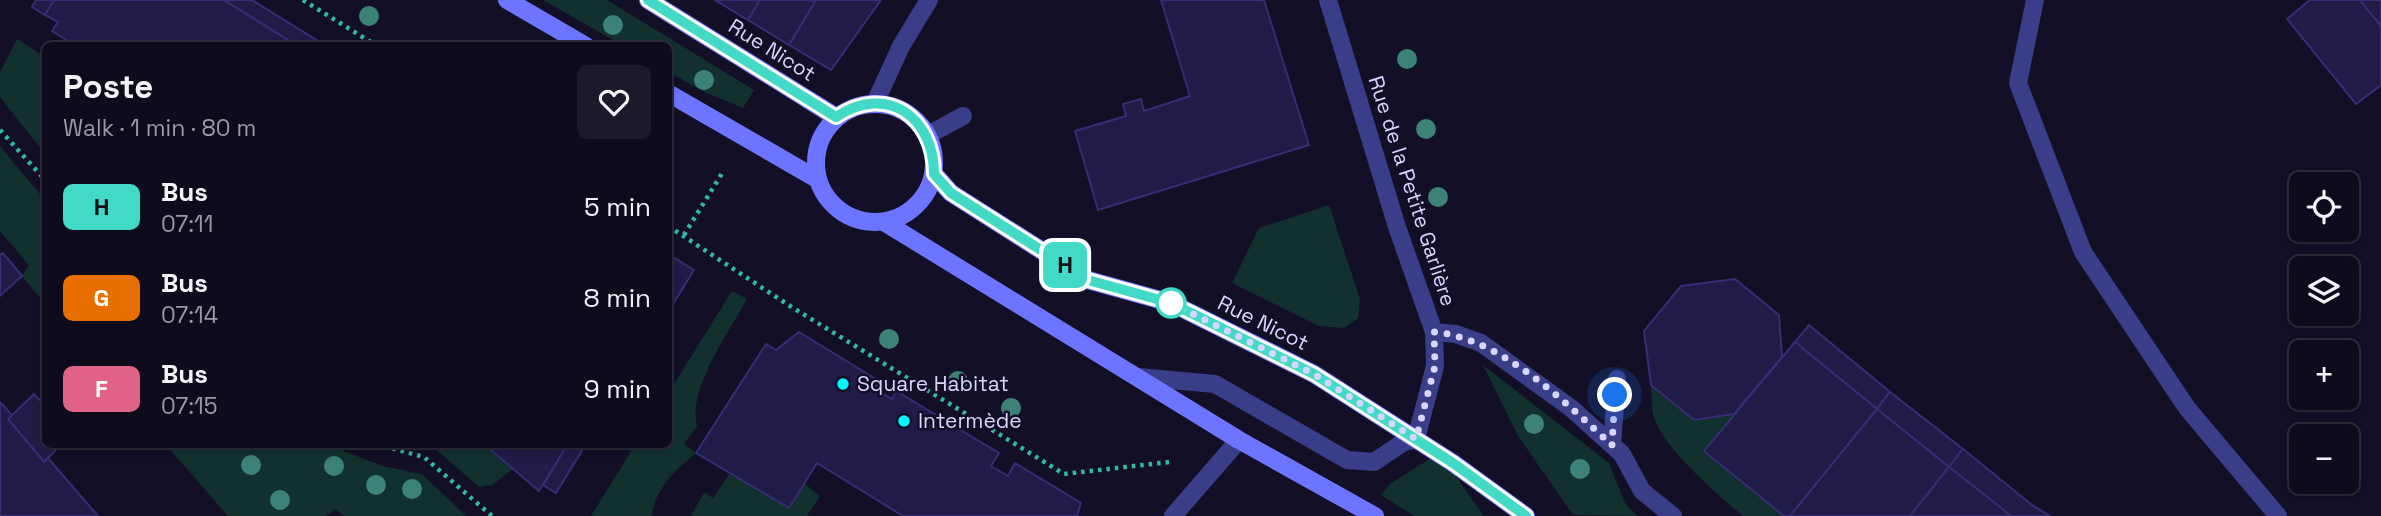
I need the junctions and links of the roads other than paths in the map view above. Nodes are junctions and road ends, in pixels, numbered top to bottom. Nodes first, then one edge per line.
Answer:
1 (507, 0) edge
2 (648, 0) edge
3 (929, 0) edge
4 (1328, 0) edge
5 (2035, 0) edge
6 (579, 42) edge
7 (672, 95) edge
8 (875, 103) junction
9 (962, 116) dead end
10 (836, 117) junction
11 (928, 135) junction
12 (934, 174) junction
13 (817, 179) junction
14 (884, 222) junction
15 (1434, 332) junction
16 (1139, 377) junction
17 (1616, 379) dead end
18 (1416, 439) junction
19 (1239, 440) junction
20 (1612, 445) junction
21 (1173, 516) edge
22 (1375, 516) edge
23 (1526, 516) edge
24 (1673, 516) edge
25 (2278, 516) edge

1 - 6 main road
2 - 10 main road, Rue Nicot
3 - 8 street
4 - 15 street, Rue de la Petite Garlière
5 - 25 street
7 - 13 main road
8 - 10 main road
8 - 11 main road
9 - 11 street
10 - 13 main road
11 - 12 main road
12 - 14 main road
12 - 18 main road, Rue Nicot
13 - 14 main road
14 - 16 main road
15 - 18 street, Rue de la Petite Garlière
15 - 20 street
16 - 18 street
16 - 19 main road
17 - 20 street
18 - 23 main road, Rue Nicot
19 - 21 street
19 - 22 main road
20 - 24 street

